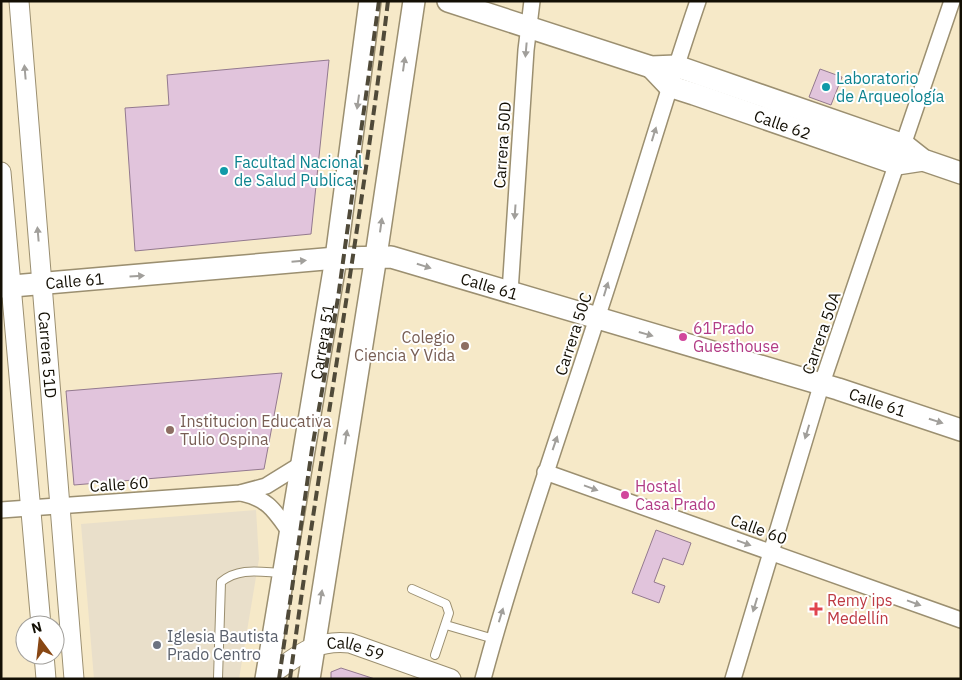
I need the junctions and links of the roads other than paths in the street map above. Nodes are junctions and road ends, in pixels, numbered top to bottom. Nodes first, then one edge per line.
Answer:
1 (19, 1) edge
2 (370, 1) edge
3 (414, 1) edge
4 (448, 1) edge
5 (532, 1) edge
6 (698, 1) edge
7 (952, 1) edge
8 (529, 27) junction
9 (672, 76) junction
10 (901, 154) junction
11 (1, 172) edge
12 (961, 173) edge
13 (376, 256) junction
14 (336, 258) junction
15 (42, 283) junction
16 (6, 286) edge
17 (510, 292) junction
18 (598, 318) junction
19 (821, 386) junction
20 (961, 430) edge
21 (300, 465) junction
22 (545, 472) junction
23 (240, 493) junction
24 (61, 506) junction
25 (30, 508) junction
26 (1, 510) edge
27 (289, 531) junction
28 (771, 552) junction
29 (282, 573) junction
30 (412, 589) dead end
31 (40, 615) edge
32 (961, 620) edge
33 (446, 625) junction
34 (494, 639) junction
35 (313, 646) junction
36 (435, 655) dead end
37 (45, 665) edge
38 (218, 678) edge
39 (266, 678) edge
40 (46, 679) edge
41 (74, 679) edge
42 (309, 679) edge
43 (451, 679) edge
44 (483, 679) edge
45 (733, 679) edge

15 -> 1 street, Carrera 51D
2 -> 14 main road, Carrera 51
13 -> 3 main road
4 - 8 main road, Calle 62
5 - 8 street, Carrera 50D
6 - 9 street, Carrera 50C
7 - 10 street, Carrera 50A
8 - 9 main road, Calle 62
8 -> 17 street, Carrera 50D
9 - 10 main road, Calle 62
18 -> 9 street, Carrera 50C
10 - 12 main road, Calle 62
10 - 19 street, Carrera 50A
11 - 16 street, Carrera 51D
13 - 14 main road, Calle 61
13 -> 17 main road, Calle 61
35 -> 13 main road
15 -> 14 main road, Calle 61
14 - 21 main road, Carrera 51
15 - 16 main road, Calle 61
15 - 24 street, Carrera 51D
16 - 25 street, Carrera 51D
17 - 18 main road, Calle 61
18 -> 19 main road, Calle 61
22 -> 18 street, Carrera 50C
19 -> 20 main road, Calle 61
19 -> 28 street, Carrera 50A
21 - 23 street, Calle 60
21 - 27 main road, Carrera 51
22 -> 28 street, Calle 60
34 -> 22 street, Carrera 50C
23 - 24 street, Calle 60
23 - 27 street, Calle 60
24 - 25 street, Calle 60
24 - 41 street, Carrera 51D
25 - 26 street, Calle 60
25 - 31 street, Carrera 51D
27 - 29 main road, Carrera 51
28 -> 32 street, Calle 60
28 -> 45 street, Carrera 50A
29 - 38 lane
29 - 39 main road, Carrera 51
30 - 33 lane
33 - 34 lane
33 - 36 lane
34 - 44 street, Carrera 50C
35 - 39 street, Calle 59
35 - 42 main road
35 - 43 street, Calle 59
37 - 40 street

